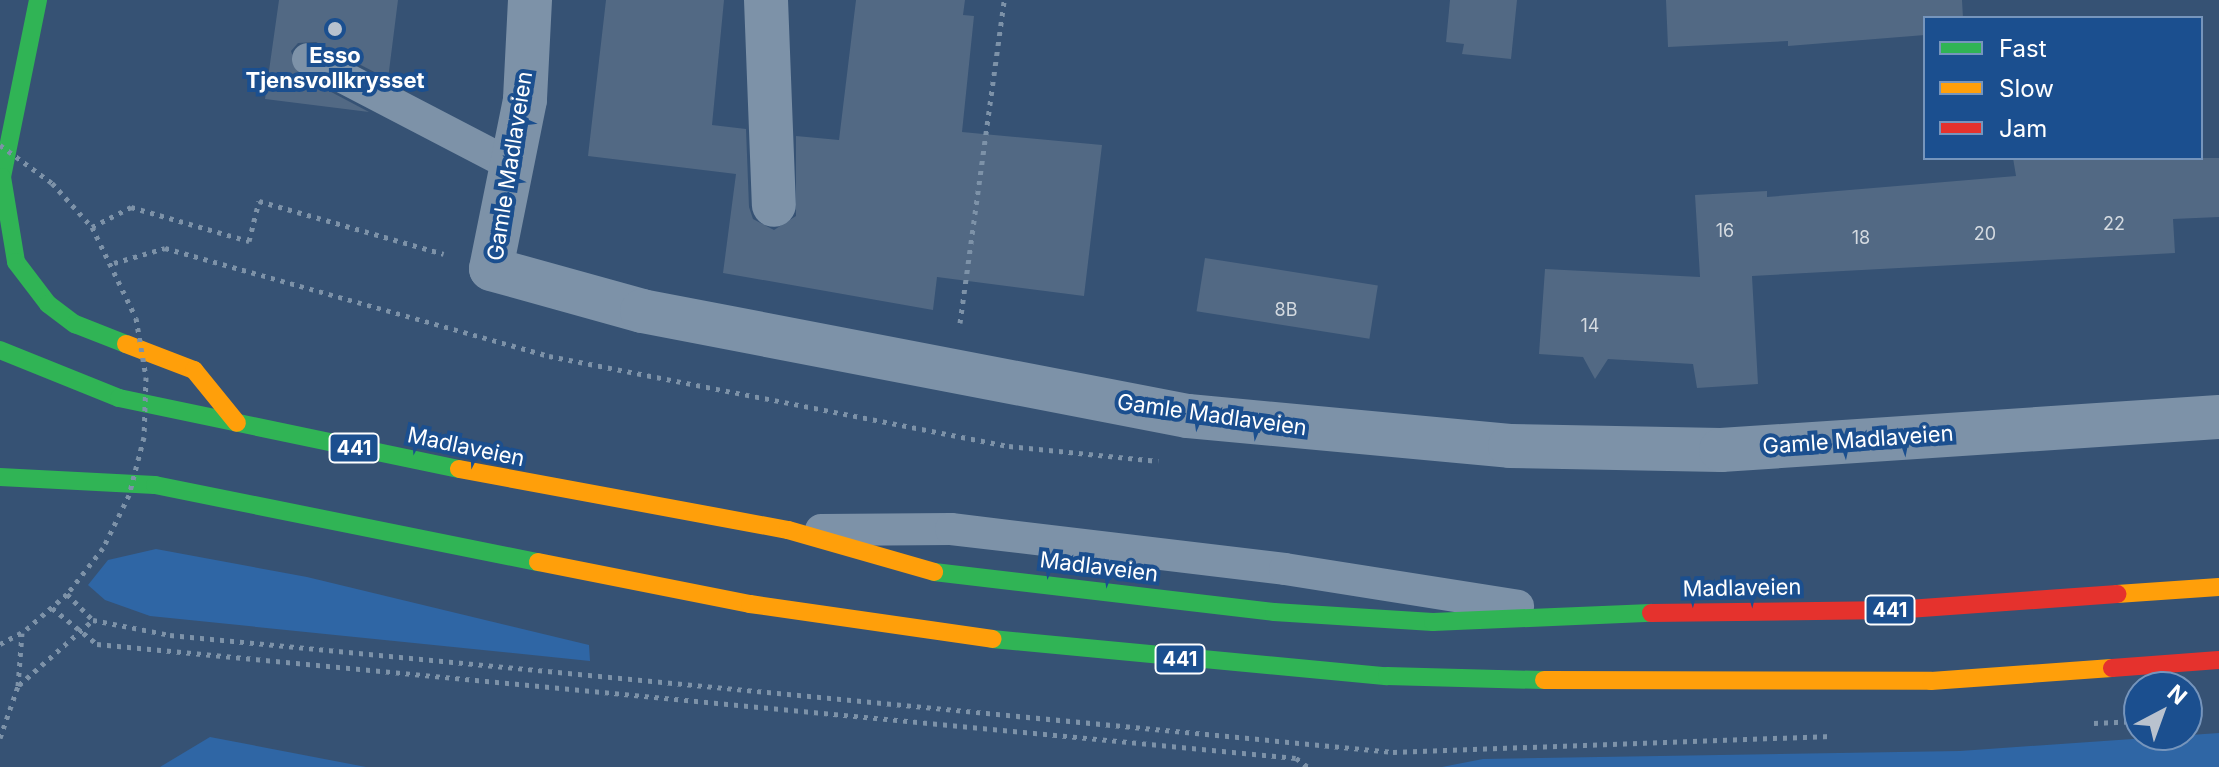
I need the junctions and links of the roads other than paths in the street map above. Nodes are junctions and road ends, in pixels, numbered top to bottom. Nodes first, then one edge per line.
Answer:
1 (36, 0) edge
2 (530, 0) edge
3 (766, 0) edge
4 (7, 55) dead end
5 (308, 59) dead end
6 (512, 165) junction
7 (774, 205) dead end
8 (0, 350) edge
9 (2219, 417) edge
10 (237, 423) junction
11 (0, 477) edge
12 (788, 530) junction
13 (2219, 587) edge
14 (1560, 614) junction
15 (2219, 660) edge

1 - 4 main road
1 - 10 main road
2 - 6 street, Gamle Madlaveien
3 - 7 street
5 - 6 lane
6 - 9 street, Gamle Madlaveien
8 - 10 main road, Madlaveien / 441
10 - 12 main road, Madlaveien / 441
11 - 15 main road, 441
12 - 14 lane
12 - 14 main road, Madlaveien / 441
13 - 14 main road, Madlaveien / 441

